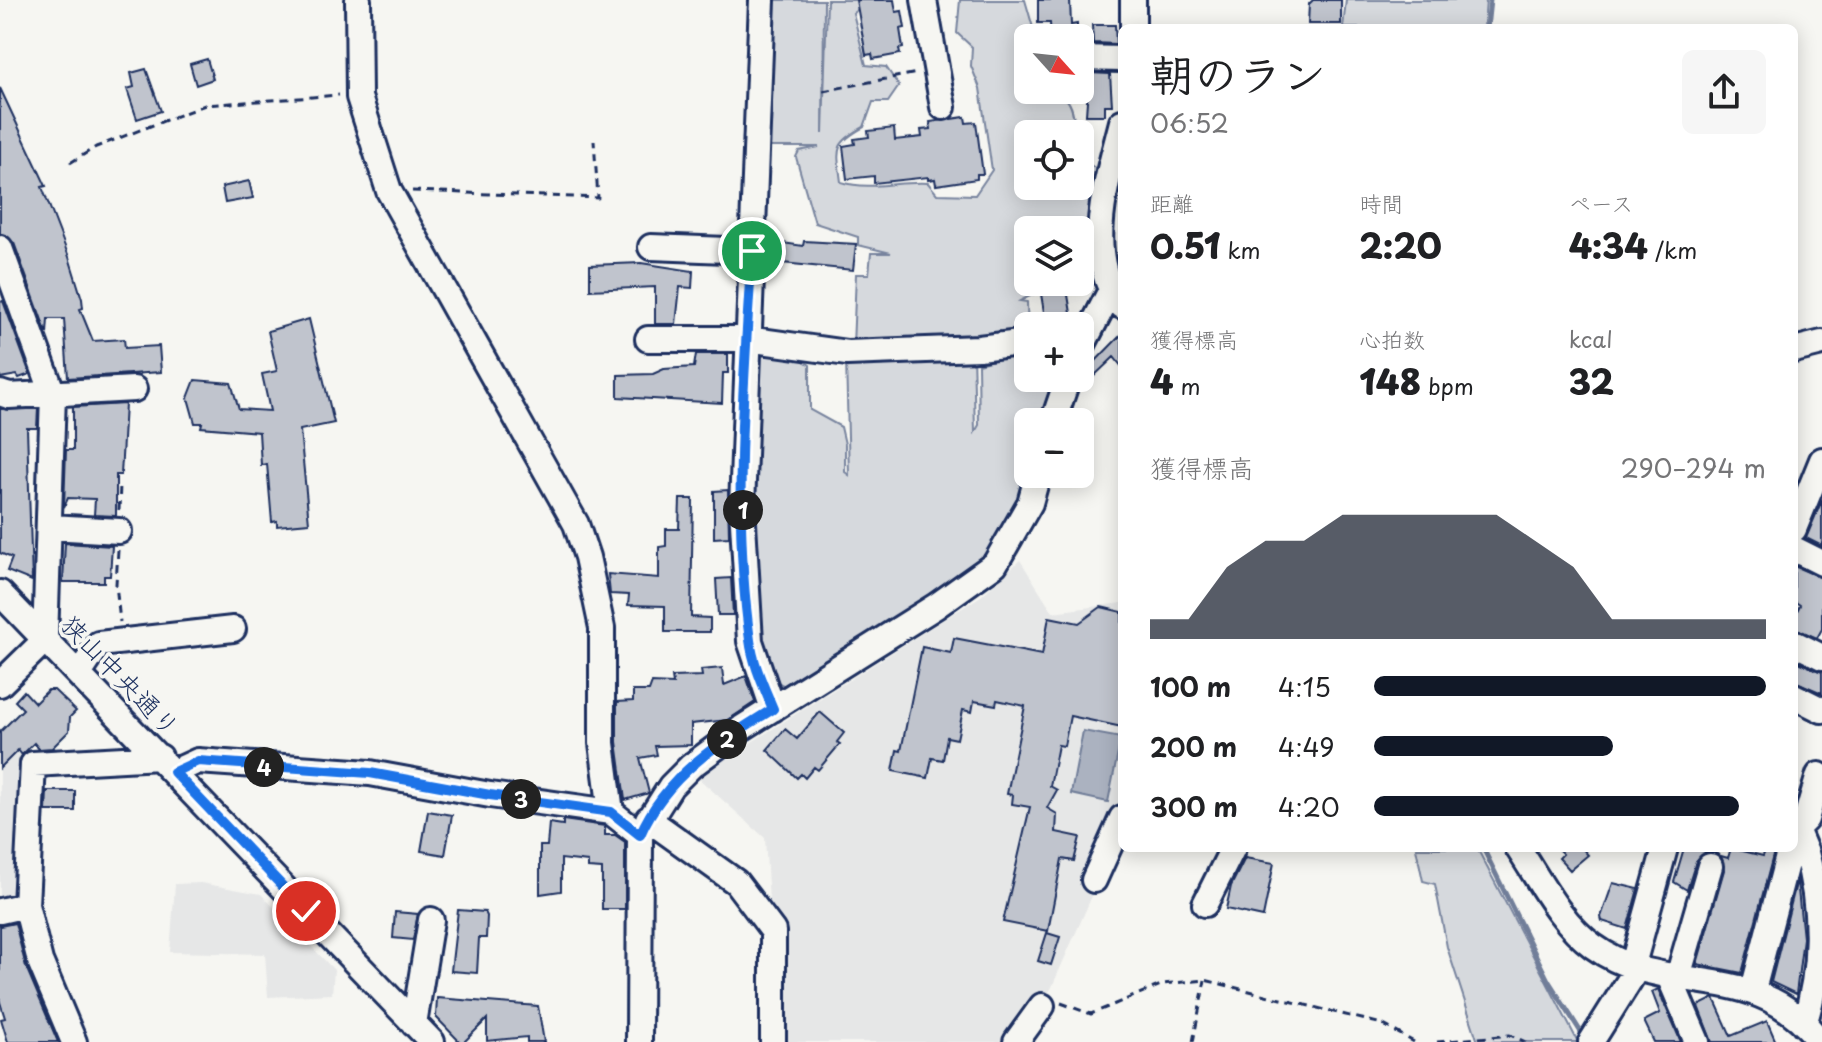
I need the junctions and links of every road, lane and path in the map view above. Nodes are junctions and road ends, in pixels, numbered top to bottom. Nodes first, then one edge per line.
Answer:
1 (358, 0) edge
2 (762, 0) edge
3 (924, 0) edge
4 (1133, 0) edge
5 (1133, 24) edge
6 (1094, 58) edge
7 (1118, 59) edge
8 (937, 70) junction
9 (823, 91) dead end
10 (359, 93) junction
11 (943, 107) dead end
12 (1118, 140) edge
13 (594, 141) dead end
14 (70, 163) dead end
15 (389, 191) junction
16 (1112, 232) edge
17 (651, 247) dead end
18 (0, 248) edge
19 (752, 251) junction
20 (1116, 299) edge
21 (1094, 323) edge
22 (648, 339) dead end
23 (747, 339) junction
24 (1822, 343) edge
25 (1014, 344) edge
26 (1798, 349) edge
27 (134, 389) dead end
28 (0, 393) edge
29 (53, 394) junction
30 (1820, 468) edge
31 (120, 484) dead end
32 (1034, 488) edge
33 (1798, 520) edge
34 (51, 527) junction
35 (119, 531) junction
36 (1798, 551) edge
37 (1822, 563) edge
38 (0, 593) edge
39 (233, 629) dead end
40 (45, 640) junction
41 (122, 642) junction
42 (1798, 645) edge
43 (1822, 657) edge
44 (79, 674) junction
45 (0, 684) edge
46 (1798, 698) edge
47 (773, 709) junction
48 (1822, 710) edge
49 (167, 764) junction
50 (1819, 775) dead end
51 (611, 812) junction
52 (644, 827) junction
53 (1118, 827) edge
54 (1798, 827) edge
55 (1798, 834) edge
56 (1231, 852) edge
57 (1521, 852) edge
58 (1664, 852) edge
59 (1806, 853) junction
60 (1710, 866) dead end
61 (1094, 880) dead end
62 (1205, 904) dead end
63 (26, 905) junction
64 (0, 911) edge
65 (431, 920) dead end
66 (1820, 965) edge
67 (1634, 969) junction
68 (1674, 977) junction
69 (1205, 980) junction
70 (1753, 990) junction
71 (1042, 1006) joint
72 (414, 1024) junction
73 (1804, 1024) junction
74 (74, 1042) edge
75 (432, 1042) edge
76 (639, 1042) edge
77 (773, 1042) edge
78 (1016, 1042) edge
79 (1193, 1042) edge
80 (1414, 1042) edge
81 (1437, 1042) edge
82 (1526, 1042) edge
83 (1591, 1042) edge
84 (1697, 1042) edge
85 (1820, 1042) edge

1 - 10 street
2 - 19 street
3 - 8 street
4 - 5 street
6 - 7 street
8 - 9 path
8 - 11 street
10 - 14 path
10 - 15 street
12 - 16 street
13 - 15 path
15 - 51 street
16 - 20 street
17 - 19 street
18 - 29 street
19 - 23 street
20 - 21 street
22 - 23 street
23 - 25 street
23 - 47 street
24 - 26 street
27 - 29 street
28 - 29 street
29 - 34 street
30 - 33 street
31 - 35 path
32 - 47 street
34 - 35 street
34 - 40 street
35 - 41 path
36 - 37 street
38 - 40 street, 狭山中央通り
39 - 41 street
40 - 44 street, 狭山中央通り
40 - 45 street
41 - 44 street
42 - 43 street
44 - 49 street, 狭山中央通り
46 - 48 street
47 - 52 street
49 - 51 street
49 - 63 street
49 - 72 street, 狭山中央通り
50 - 54 street
51 - 52 street
52 - 76 street
52 - 77 street
53 - 61 street
55 - 59 street
56 - 62 street
57 - 67 street
58 - 67 street
59 - 66 street
59 - 70 street
60 - 68 street
63 - 64 street
63 - 74 street
65 - 72 street
66 - 73 street
67 - 68 street
67 - 83 street
68 - 70 street
68 - 84 street
69 - 71 path
69 - 79 path
69 - 80 path
70 - 73 street
71 - 78 street
72 - 75 street, 狭山中央通り
73 - 85 street
81 - 82 path

